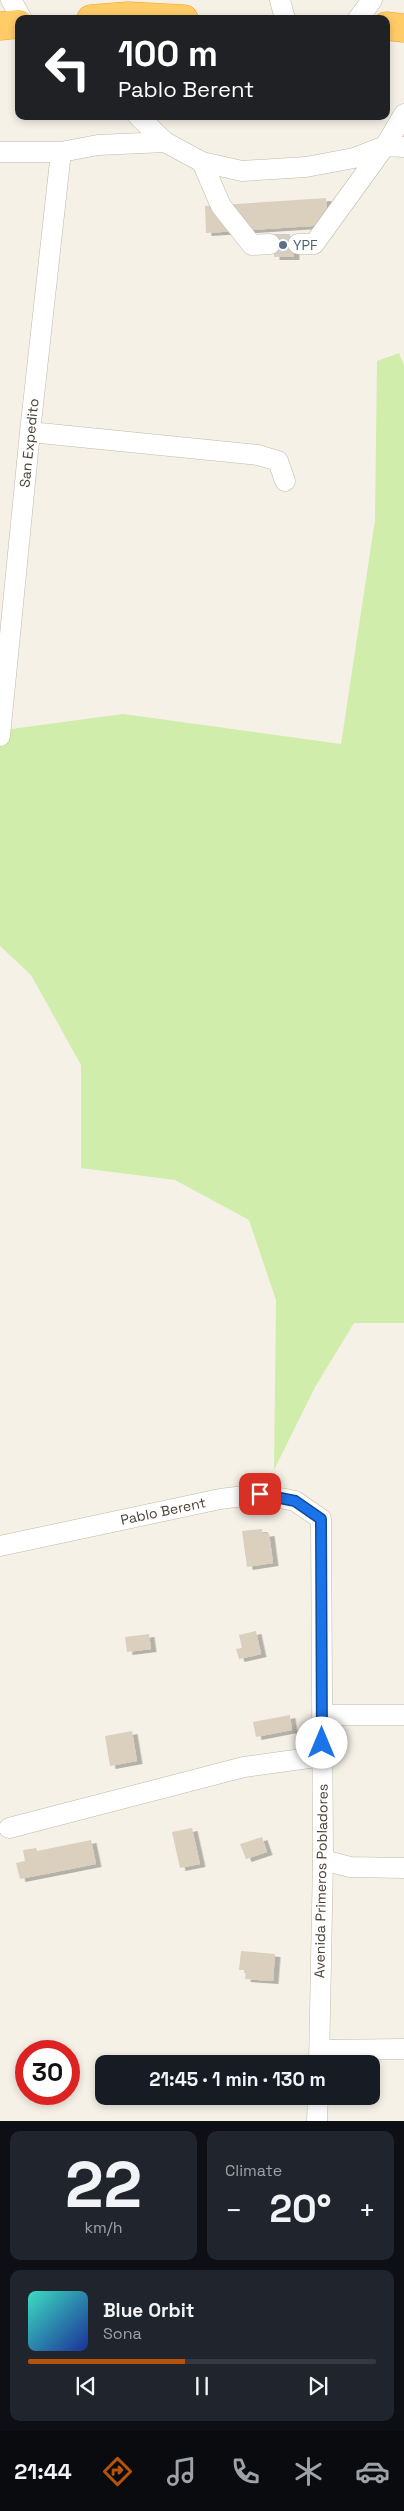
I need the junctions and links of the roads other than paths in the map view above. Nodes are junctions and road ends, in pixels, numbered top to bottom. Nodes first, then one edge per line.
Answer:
1 (11, 0) edge
2 (280, 0) edge
3 (372, 0) edge
4 (20, 15) edge
5 (284, 15) edge
6 (361, 15) edge
7 (15, 24) edge
8 (0, 26) edge
9 (390, 26) edge
10 (404, 28) edge
11 (404, 114) edge
12 (142, 120) edge
13 (165, 142) junction
14 (394, 147) edge
15 (0, 152) edge
16 (62, 152) junction
17 (202, 162) junction
18 (270, 244) tunnel mouth
19 (298, 244) tunnel mouth
20 (30, 432) junction
21 (284, 481) dead end
22 (0, 736) edge
23 (321, 1519) joint
24 (0, 1546) edge
25 (322, 1715) junction
26 (404, 1715) edge
27 (322, 1756) junction
28 (9, 1828) dead end
29 (323, 1860) junction
30 (404, 1868) edge
31 (404, 2049) edge
32 (319, 2055) edge
33 (340, 2055) edge
34 (318, 2105) edge
35 (317, 2121) edge

1 - 4 street
2 - 5 street
3 - 6 street
7 - 8 highway
9 - 10 highway
11 - 14 street
12 - 13 street
13 - 16 street
13 - 17 street
14 - 17 street
14 - 19 street
15 - 16 street
16 - 20 street, San Expedito
17 - 18 street
20 - 21 street
20 - 22 street, San Expedito
23 - 24 street, Pablo Berent
23 - 25 street, Avenida Primeros Pobladores
25 - 26 street
25 - 27 street, Avenida Primeros Pobladores
27 - 28 street
27 - 29 street, Avenida Primeros Pobladores
29 - 30 street
29 - 32 street, Avenida Primeros Pobladores
31 - 33 street
34 - 35 street

